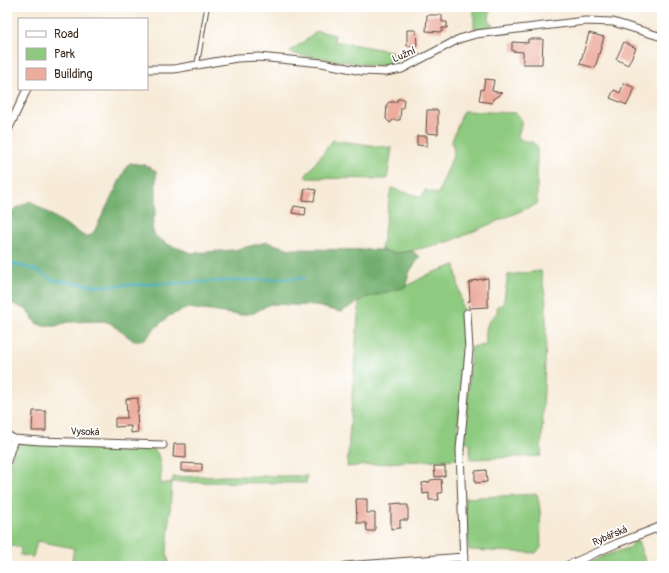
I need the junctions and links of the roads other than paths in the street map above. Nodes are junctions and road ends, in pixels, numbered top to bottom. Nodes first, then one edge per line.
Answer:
1 (207, 7) edge
2 (662, 37) edge
3 (197, 64) junction
4 (148, 69) edge
5 (27, 90) edge
6 (7, 132) edge
7 (468, 313) dead end
8 (7, 435) edge
9 (14, 439) junction
10 (163, 445) dead end
11 (7, 461) edge
12 (662, 526) edge
13 (464, 557) junction
14 (345, 566) edge
15 (464, 566) edge
16 (566, 566) edge

1 - 3 lane
2 - 3 street, Lužní
3 - 4 street, Lužní
5 - 6 street
7 - 13 street
8 - 9 street, Vysoká
9 - 10 street, Vysoká
9 - 11 street
12 - 16 street, Rybářská
13 - 14 street
13 - 15 street

